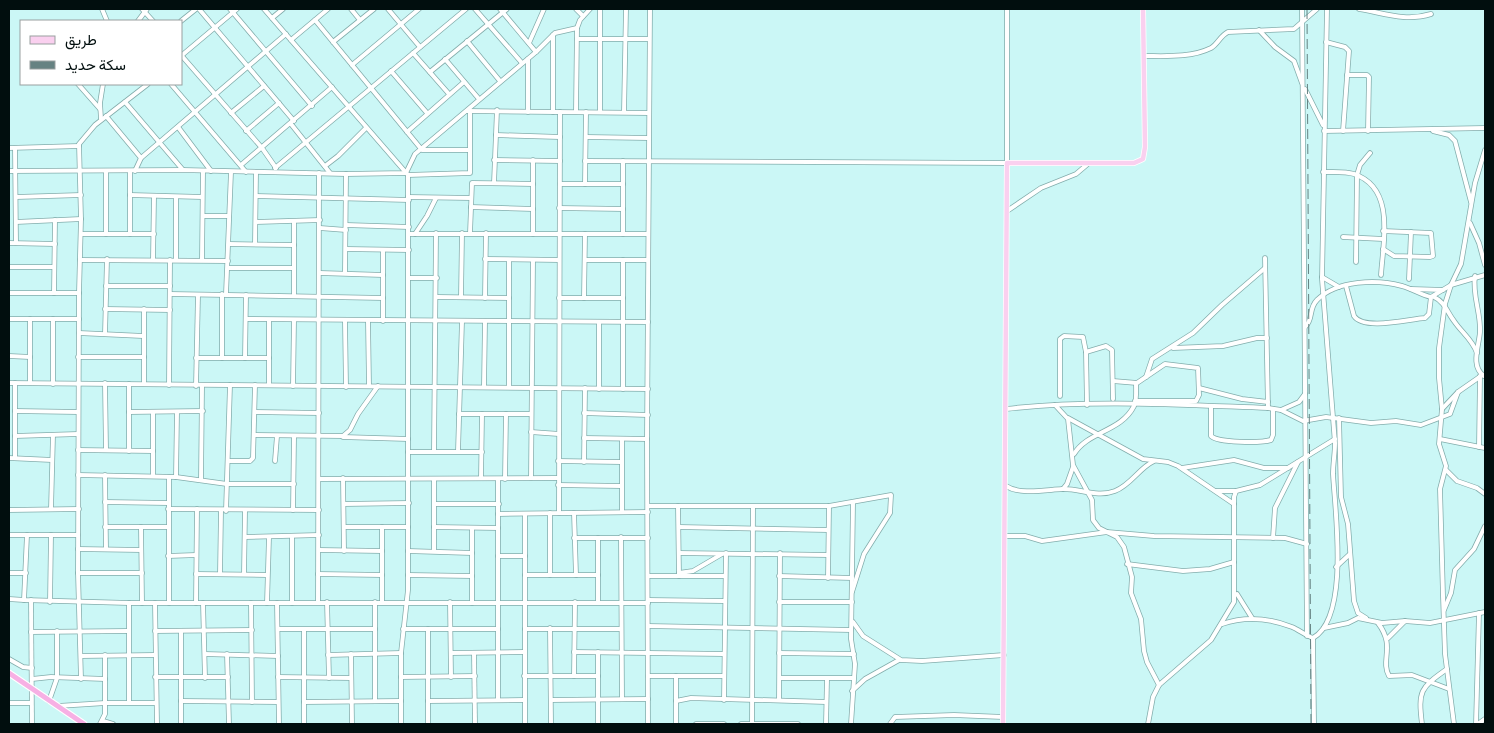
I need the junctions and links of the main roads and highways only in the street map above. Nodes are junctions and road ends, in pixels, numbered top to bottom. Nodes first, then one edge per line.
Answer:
1 (1143, 9) edge
2 (9, 674) edge
3 (84, 724) edge
4 (1004, 724) edge

1 - 4 main road
2 - 3 highway

